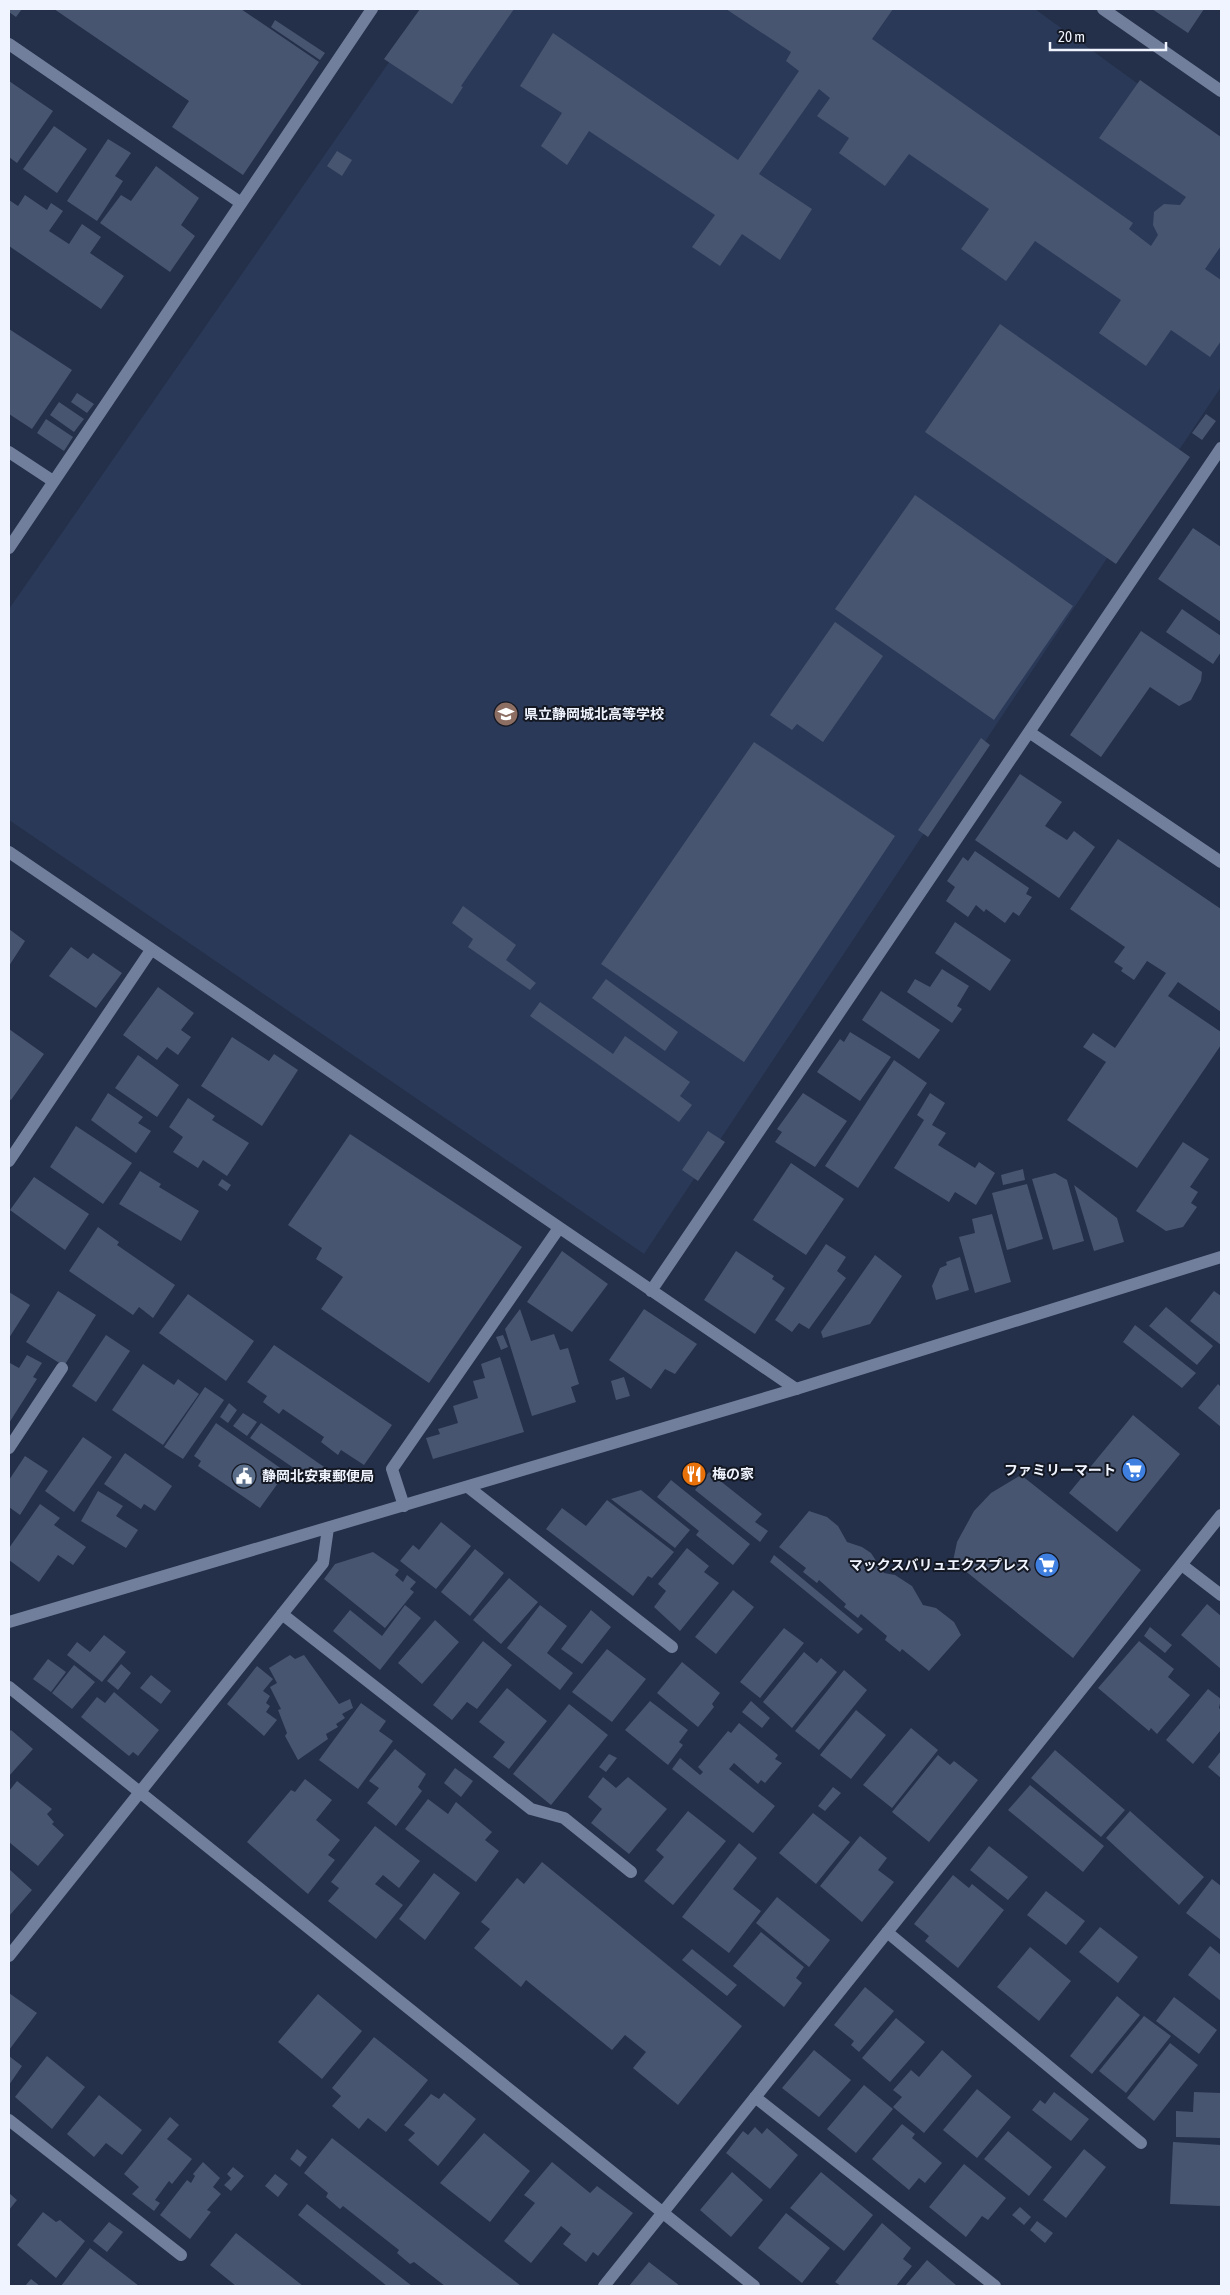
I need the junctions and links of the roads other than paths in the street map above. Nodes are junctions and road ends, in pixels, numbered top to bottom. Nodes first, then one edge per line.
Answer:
1 (372, 9) edge
2 (1103, 9) edge
3 (9, 44) edge
4 (1221, 91) edge
5 (241, 203) junction
6 (1221, 448) edge
7 (9, 452) edge
8 (53, 481) junction
9 (9, 548) edge
10 (1029, 732) junction
11 (9, 852) edge
12 (1221, 862) edge
13 (151, 950) junction
14 (9, 1160) edge
15 (559, 1228) junction
16 (1221, 1257) edge
17 (651, 1291) junction
18 (62, 1368) dead end
19 (796, 1389) junction
20 (9, 1448) edge
21 (468, 1487) junction
22 (404, 1506) junction
23 (1221, 1516) edge
24 (328, 1528) junction
25 (1182, 1565) junction
26 (1221, 1595) edge
27 (282, 1614) junction
28 (9, 1622) edge
29 (672, 1647) dead end
30 (9, 1687) edge
31 (140, 1792) junction
32 (631, 1872) dead end
33 (887, 1932) junction
34 (9, 1956) edge
35 (755, 2097) junction
36 (9, 2120) edge
37 (1141, 2143) dead end
38 (662, 2213) junction
39 (181, 2255) dead end
40 (604, 2286) edge
41 (754, 2286) edge
42 (995, 2286) edge

1 - 5 street
2 - 4 street
3 - 5 street
5 - 8 street
6 - 10 street
7 - 8 street
8 - 9 street
10 - 12 street
10 - 17 street
11 - 13 street
13 - 14 street
13 - 15 street
15 - 17 street
15 - 22 street
16 - 19 street
17 - 19 street
18 - 20 street
19 - 21 street
21 - 22 street
21 - 29 street
22 - 24 street
23 - 25 street
24 - 27 street
24 - 28 street
25 - 26 street
25 - 33 street
27 - 31 street
27 - 32 street
30 - 31 street
31 - 34 street
31 - 38 street
33 - 35 street
33 - 37 street
35 - 38 street
35 - 42 street
36 - 39 street
38 - 40 street
38 - 41 street

